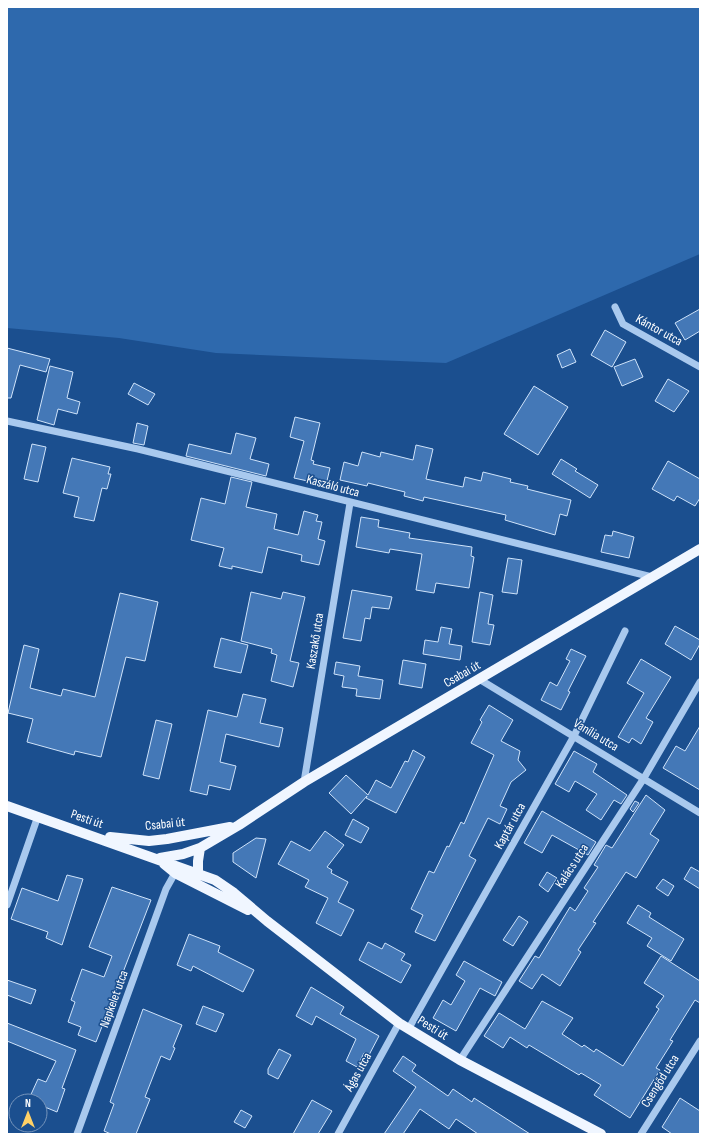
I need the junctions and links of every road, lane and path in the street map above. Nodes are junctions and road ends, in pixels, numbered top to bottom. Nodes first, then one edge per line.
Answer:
1 (615, 306) dead end
2 (700, 367) edge
3 (7, 422) edge
4 (350, 504) junction
5 (700, 549) edge
6 (652, 577) junction
7 (625, 631) dead end
8 (479, 679) junction
9 (700, 682) edge
10 (574, 736) junction
11 (644, 778) junction
12 (304, 782) junction
13 (7, 806) edge
14 (700, 813) edge
15 (38, 816) junction
16 (239, 825) junction
17 (94, 835) junction
18 (200, 848) junction
19 (158, 859) junction
20 (175, 872) junction
21 (198, 873) junction
22 (7, 905) edge
23 (267, 921) junction
24 (400, 1023) junction
25 (409, 1028) junction
26 (700, 1041) edge
27 (460, 1060) junction
28 (77, 1134) edge
29 (338, 1134) edge
30 (601, 1134) edge
31 (641, 1134) edge

1 - 2 street, Kántor utca
3 - 4 street, Kaszáló utca
4 - 6 street, Kaszáló utca
4 - 12 street, Kaszakő utca
5 - 6 main road, Csabai út
6 - 8 main road, Csabai út
7 - 10 street, Kaptár utca
8 - 10 street, Vanília utca
8 - 12 main road, Csabai út
9 - 11 street, Kalács utca
10 - 11 street, Vanília utca
10 - 25 street, Kaptár utca
11 - 14 street, Vanília utca
11 - 27 street, Kalács utca
12 - 16 main road, Csabai út
13 - 15 main road, Pesti út
15 - 17 main road, Pesti út
15 - 22 street
16 - 17 main road, Csabai út
16 - 18 main road, Csabai út
17 - 19 main road, Pesti út
18 - 19 main road, Csabai út
18 - 21 main road
19 - 20 main road, Pesti út
19 - 21 main road, Pesti út
20 - 23 main road, Pesti út
20 - 28 street, Napkelet utca
21 - 23 main road, Pesti út
23 - 24 main road, Pesti út
24 - 25 main road, Pesti út
24 - 29 street, Ágas utca
25 - 27 main road, Pesti út
26 - 31 street, Csengőd utca
27 - 30 main road, Pesti út

